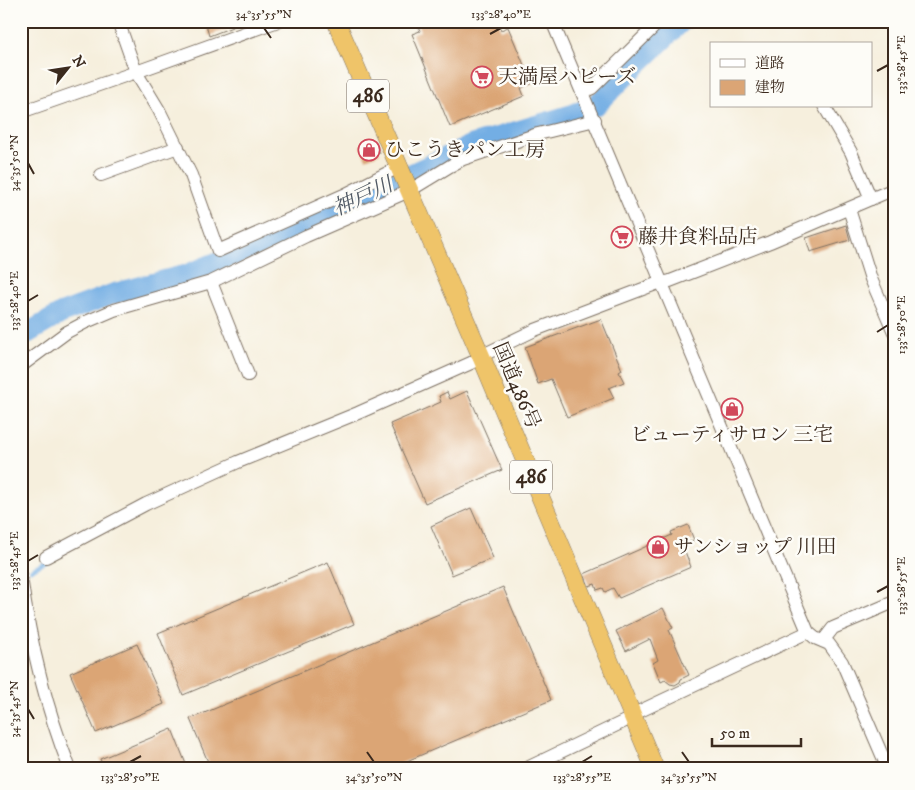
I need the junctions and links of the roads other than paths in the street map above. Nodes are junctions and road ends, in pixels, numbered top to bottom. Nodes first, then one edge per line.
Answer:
1 (118, 21) edge
2 (278, 21) edge
3 (336, 21) edge
4 (552, 21) edge
5 (660, 21) edge
6 (136, 72) junction
7 (584, 96) junction
8 (825, 108) edge
9 (21, 112) edge
10 (594, 118) junction
11 (178, 147) junction
12 (101, 175) dead end
13 (404, 179) junction
14 (894, 190) edge
15 (871, 199) junction
16 (849, 209) junction
17 (210, 282) junction
18 (663, 283) junction
19 (894, 332) edge
20 (480, 356) junction
21 (21, 366) edge
22 (248, 375) dead end
23 (46, 557) dead end
24 (21, 577) edge
25 (894, 602) edge
26 (808, 632) junction
27 (823, 641) junction
28 (632, 717) junction
29 (70, 769) edge
30 (525, 769) edge
31 (655, 769) edge
32 (888, 769) edge

1 - 6 street
2 - 6 street
3 - 13 highway, 国道486号 / 486
4 - 7 street
5 - 7 street
6 - 9 street
6 - 11 street
7 - 10 street
8 - 15 street
10 - 13 street
10 - 18 street
11 - 12 street
11 - 13 street
13 - 17 street
13 - 20 highway, 国道486号 / 486
14 - 15 street
15 - 16 street
16 - 18 street
16 - 19 street
17 - 21 street
17 - 22 street
18 - 20 street
18 - 26 street
20 - 23 street
20 - 28 highway, 国道486号 / 486
24 - 29 street
25 - 27 street
26 - 27 street
26 - 28 street
27 - 32 street
28 - 30 street
28 - 31 highway, 国道486号 / 486

